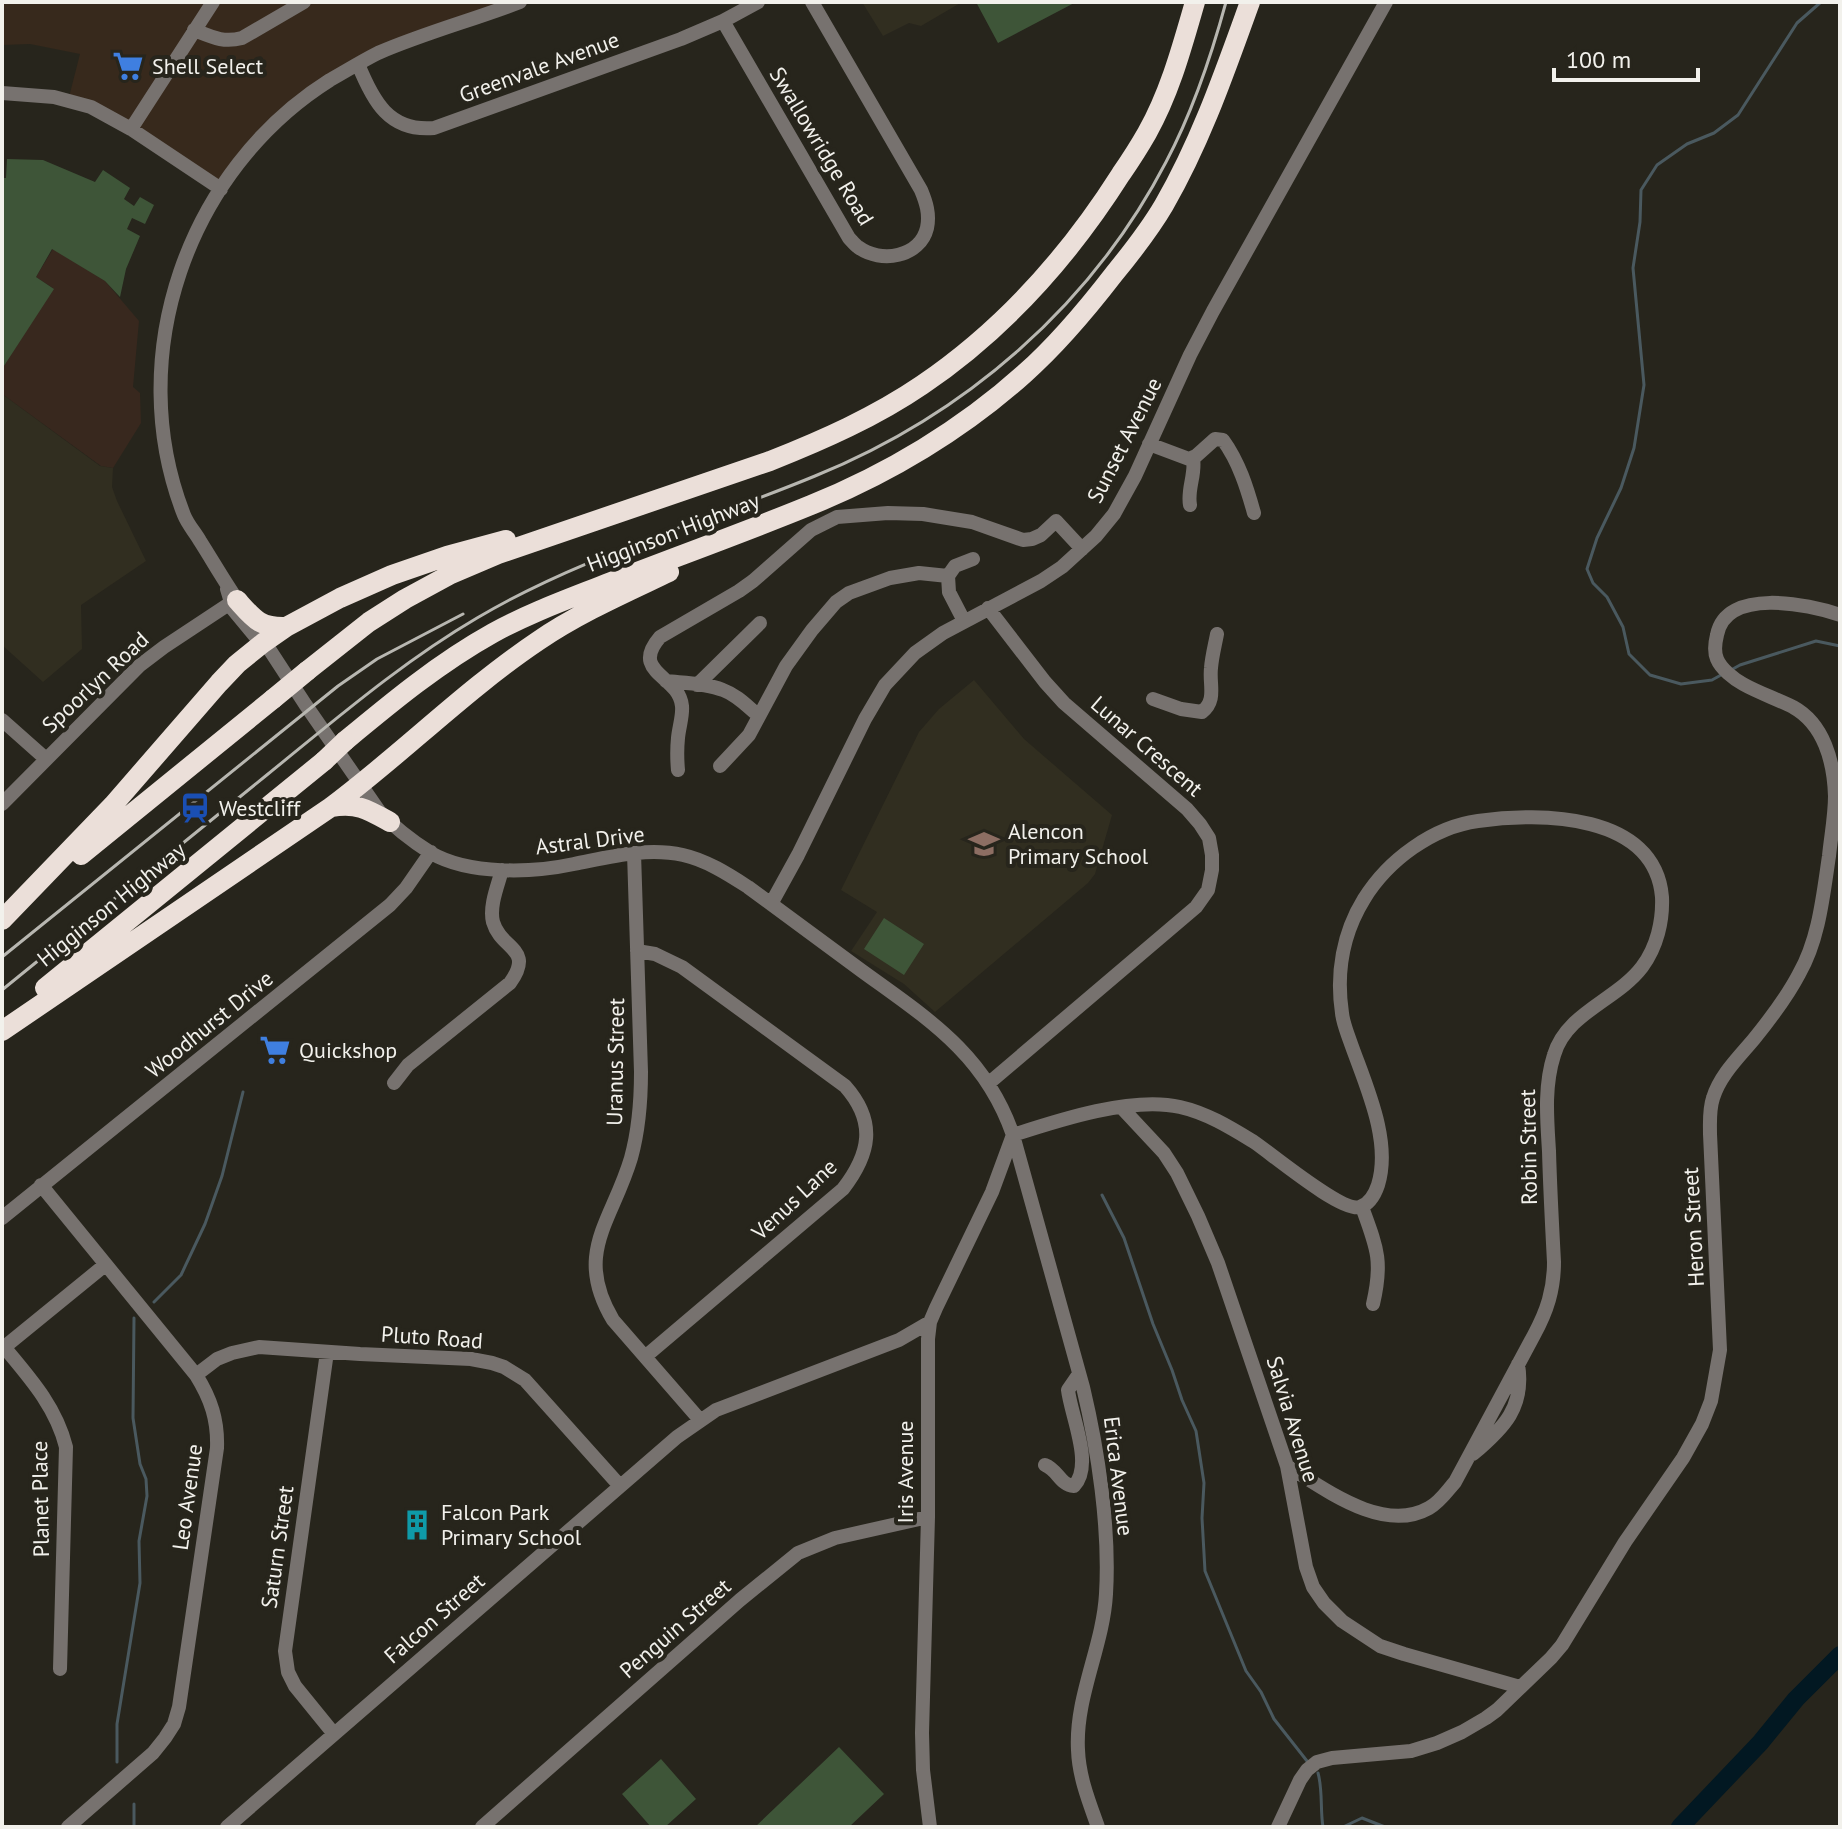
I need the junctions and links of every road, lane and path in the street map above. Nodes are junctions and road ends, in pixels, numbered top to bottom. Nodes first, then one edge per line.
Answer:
1 (213, 2) edge
2 (304, 2) edge
3 (520, 2) edge
4 (758, 2) edge
5 (812, 2) edge
6 (1195, 2) edge
7 (1250, 2) edge
8 (1386, 2) edge
9 (723, 21) junction
10 (194, 30) junction
11 (358, 64) junction
12 (2, 93) edge
13 (131, 129) junction
14 (221, 189) junction
15 (1149, 444) junction
16 (1193, 458) junction
17 (812, 505) junction
18 (1190, 505) dead end
19 (1254, 513) dead end
20 (592, 522) junction
21 (191, 529) junction
22 (1082, 549) junction
23 (973, 559) dead end
24 (948, 576) junction
25 (233, 602) junction
26 (988, 608) junction
27 (1840, 615) edge
28 (964, 621) junction
29 (760, 623) dead end
30 (286, 627) junction
31 (1217, 634) dead end
32 (263, 643) junction
33 (666, 681) junction
34 (697, 685) junction
35 (1153, 699) dead end
36 (759, 716) junction
37 (2, 720) edge
38 (46, 759) junction
39 (720, 766) dead end
40 (678, 770) dead end
41 (360, 785) junction
42 (2, 804) edge
43 (331, 807) junction
44 (390, 822) junction
45 (431, 852) junction
46 (634, 853) junction
47 (502, 870) junction
48 (771, 904) junction
49 (2, 921) edge
50 (637, 951) junction
51 (2, 1022) edge
52 (2, 1031) edge
53 (394, 1083) dead end
54 (989, 1083) junction
55 (1122, 1108) junction
56 (1013, 1135) junction
57 (41, 1185) junction
58 (1362, 1207) junction
59 (2, 1218) edge
60 (105, 1265) junction
61 (1373, 1304) dead end
62 (930, 1322) junction
63 (3, 1348) edge
64 (327, 1352) junction
65 (646, 1356) junction
66 (1079, 1374) junction
67 (196, 1375) junction
68 (700, 1420) junction
69 (1045, 1465) dead end
70 (1287, 1466) junction
71 (620, 1486) junction
72 (928, 1517) junction
73 (60, 1669) dead end
74 (1520, 1687) junction
75 (334, 1734) junction
76 (1280, 1826) edge
77 (68, 1827) edge
78 (227, 1827) edge
79 (482, 1827) edge
80 (930, 1827) edge
81 (1098, 1827) edge

1 - 10 street
2 - 10 street
3 - 11 street
4 - 9 street, Greenvale Avenue
5 - 9 street, Swallowridge Road
6 - 20 highway, Higginson Highway
7 - 17 highway, Higginson Highway
8 - 15 street, Sunset Avenue
9 - 11 street, Greenvale Avenue
10 - 13 street
11 - 14 street
12 - 13 street
13 - 14 street
14 - 21 street
15 - 16 street
15 - 22 street, Sunset Avenue
16 - 18 street
16 - 19 street
17 - 41 highway
17 - 51 highway, Higginson Highway, bridge
20 - 30 highway
20 - 49 highway, Higginson Highway, bridge
21 - 25 street
21 - 25 street
22 - 26 street, Sunset Avenue
22 - 33 street
23 - 24 street
24 - 28 street
24 - 36 street
25 - 30 highway
25 - 32 street, Astral Drive
25 - 38 street, Spoorlyn Road
26 - 28 street, Sunset Avenue
26 - 54 street, Lunar Crescent
27 - 74 street, Heron Street
28 - 48 street, Sunset Avenue
29 - 34 street
30 - 32 highway
31 - 35 street
32 - 41 street, Astral Drive
32 - 49 highway
33 - 34 street
33 - 40 street
34 - 36 street
36 - 39 street
37 - 38 street
38 - 42 street, Spoorlyn Road
41 - 43 highway
41 - 44 street, Astral Drive
43 - 44 highway
43 - 52 highway
44 - 45 street, Astral Drive
45 - 47 street, Astral Drive
45 - 57 street, Woodhurst Drive
46 - 47 street, Astral Drive
46 - 48 street, Astral Drive
46 - 50 street, Uranus Street
47 - 53 street
48 - 54 street, Astral Drive
50 - 65 street, Uranus Street
50 - 65 street, Venus Lane
54 - 56 street, Astral Drive
55 - 56 street
55 - 58 street
55 - 70 street, Salvia Avenue
56 - 62 street, Iris Avenue
56 - 66 street, Erica Avenue
57 - 59 street, Woodhurst Drive
57 - 60 street, Leo Avenue
58 - 61 street
58 - 70 street, Robin Street
60 - 63 street
60 - 67 street, Leo Avenue
62 - 68 street, Falcon Street
62 - 72 street, Iris Avenue
63 - 73 street, Planet Place
64 - 67 street, Pluto Road
64 - 71 street, Pluto Road
64 - 75 street, Saturn Street
65 - 68 street, Uranus Street
66 - 69 street
66 - 81 street, Erica Avenue
67 - 77 street, Leo Avenue
68 - 71 street, Falcon Street
70 - 74 street, Salvia Avenue
71 - 75 street, Falcon Street
72 - 79 street, Penguin Street
72 - 80 street, Iris Avenue
74 - 76 street, Heron Street
75 - 78 street, Falcon Street

